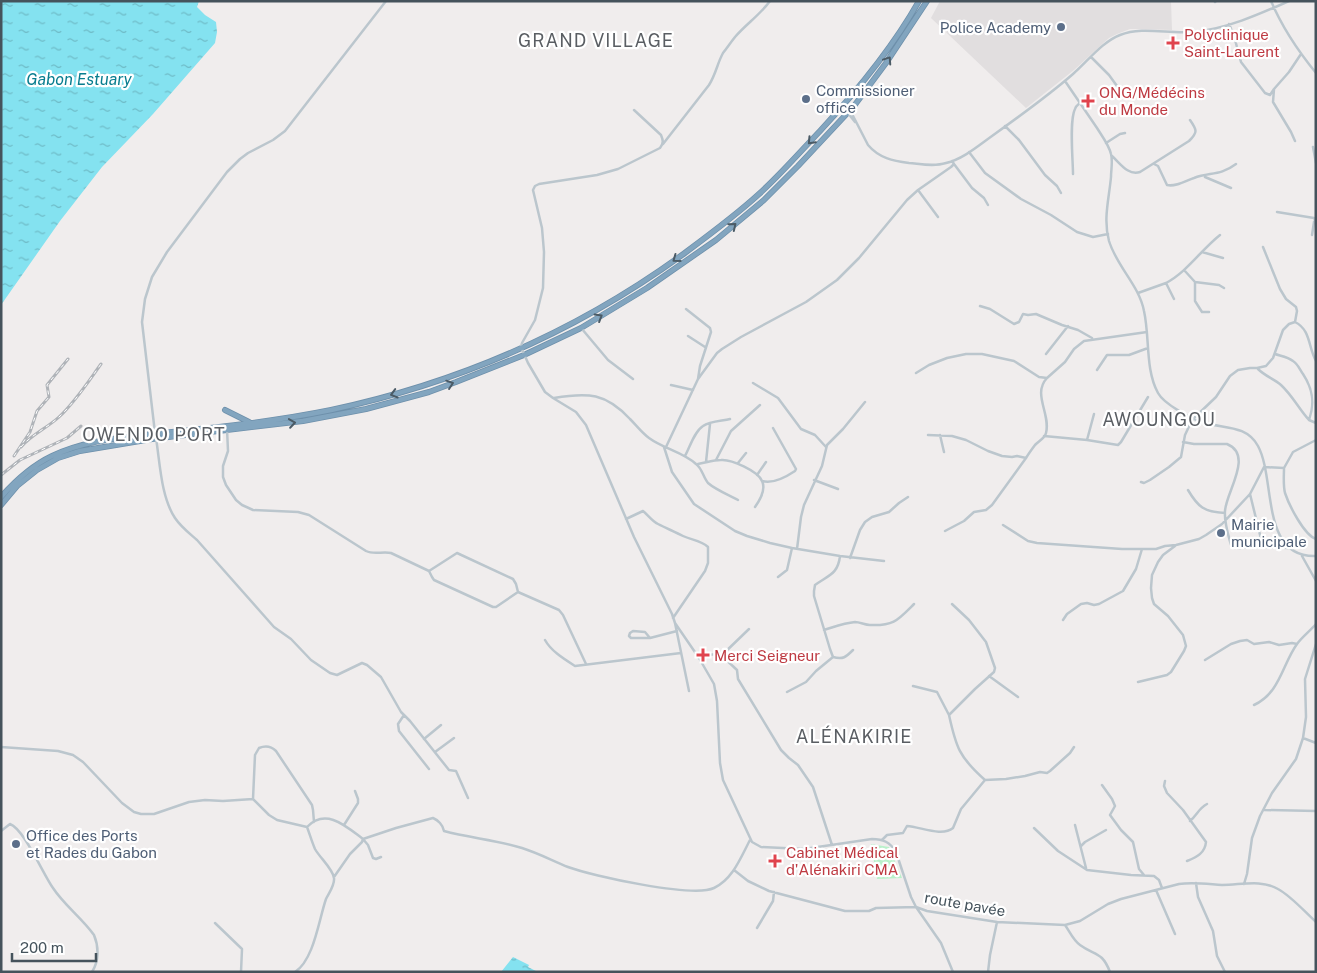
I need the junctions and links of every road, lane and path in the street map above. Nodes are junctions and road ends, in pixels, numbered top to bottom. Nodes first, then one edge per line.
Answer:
1 (386, 1) edge
2 (770, 1) edge
3 (919, 1) edge
4 (926, 1) edge
5 (1271, 1) edge
6 (1289, 1) edge
7 (1274, 8) junction
8 (1228, 24) junction
9 (1301, 54) junction
10 (1091, 57) junction
11 (1316, 73) edge
12 (1065, 81) junction
13 (1117, 86) dead end
14 (1274, 89) junction
15 (1080, 103) junction
16 (844, 105) junction
17 (634, 110) dead end
18 (849, 111) junction
19 (1190, 120) dead end
20 (1005, 126) junction
21 (1125, 133) dead end
22 (1295, 141) dead end
23 (1106, 143) junction
24 (1313, 147) dead end
25 (660, 148) junction
26 (969, 152) junction
27 (1111, 155) junction
28 (953, 163) junction
29 (1316, 163) edge
30 (1154, 164) junction
31 (1236, 164) dead end
32 (1073, 174) dead end
33 (1204, 176) junction
34 (1231, 188) dead end
35 (918, 190) junction
36 (1061, 193) dead end
37 (988, 205) dead end
38 (1277, 212) dead end
39 (938, 217) dead end
40 (1315, 219) edge
41 (1108, 234) junction
42 (1220, 235) dead end
43 (1312, 235) dead end
44 (1262, 247) dead end
45 (1202, 252) junction
46 (1223, 258) dead end
47 (1184, 270) junction
48 (1195, 282) junction
49 (1166, 283) junction
50 (1224, 288) dead end
51 (1138, 292) junction
52 (1174, 300) dead end
53 (980, 306) dead end
54 (686, 309) dead end
55 (1209, 312) dead end
56 (1295, 322) junction
57 (1068, 326) junction
58 (580, 328) junction
59 (1147, 332) junction
60 (688, 336) dead end
61 (1093, 339) junction
62 (521, 347) junction
63 (705, 347) junction
64 (1148, 348) junction
65 (1046, 354) dead end
66 (1275, 354) junction
67 (524, 355) junction
68 (1316, 361) edge
69 (1257, 368) junction
70 (1097, 370) dead end
71 (916, 373) dead end
72 (1047, 378) junction
73 (633, 379) dead end
74 (698, 379) junction
75 (753, 383) dead end
76 (671, 386) dead end
77 (693, 390) junction
78 (1148, 397) dead end
79 (553, 398) junction
80 (865, 402) dead end
81 (760, 404) dead end
82 (225, 410) dead end
83 (1094, 414) dead end
84 (1194, 418) junction
85 (730, 420) dead end
86 (1309, 420) junction
87 (250, 422) junction
88 (1316, 423) edge
89 (710, 424) junction
90 (227, 428) junction
91 (773, 428) dead end
92 (928, 435) dead end
93 (940, 435) junction
94 (156, 436) junction
95 (1044, 436) junction
96 (1087, 440) junction
97 (1316, 440) edge
98 (1183, 442) junction
99 (665, 447) junction
100 (826, 448) junction
101 (944, 452) dead end
102 (746, 453) dead end
103 (685, 456) junction
104 (1026, 458) junction
105 (716, 460) junction
106 (706, 462) junction
107 (766, 462) dead end
108 (738, 463) junction
109 (698, 464) junction
110 (1264, 467) junction
111 (1284, 468) junction
112 (756, 475) junction
113 (814, 480) junction
114 (762, 481) junction
115 (1141, 482) dead end
116 (838, 489) dead end
117 (1188, 490) dead end
118 (1250, 494) junction
119 (1, 497) edge
120 (908, 497) dead end
121 (738, 500) dead end
122 (1, 505) edge
123 (755, 507) dead end
124 (1224, 513) junction
125 (626, 519) junction
126 (1225, 521) junction
127 (1003, 525) dead end
128 (945, 531) dead end
129 (1316, 540) edge
130 (1176, 545) junction
131 (1263, 547) junction
132 (792, 548) junction
133 (797, 548) junction
134 (1142, 548) junction
135 (1290, 548) junction
136 (1301, 555) junction
137 (840, 556) junction
138 (1316, 556) edge
139 (850, 558) junction
140 (884, 561) dead end
141 (428, 570) junction
142 (778, 577) dead end
143 (1316, 580) edge
144 (518, 592) junction
145 (914, 604) dead end
146 (952, 604) dead end
147 (673, 618) junction
148 (1063, 620) dead end
149 (675, 623) junction
150 (1316, 624) edge
151 (749, 629) dead end
152 (824, 630) junction
153 (677, 632) junction
154 (650, 638) junction
155 (545, 640) dead end
156 (1297, 644) junction
157 (1316, 644) edge
158 (853, 650) dead end
159 (681, 653) junction
160 (721, 656) junction
161 (833, 657) junction
162 (699, 658) junction
163 (1205, 660) dead end
164 (586, 664) junction
165 (989, 676) junction
166 (1138, 682) dead end
167 (914, 686) dead end
168 (689, 691) dead end
169 (787, 692) dead end
170 (1018, 697) dead end
171 (1254, 705) dead end
172 (950, 715) junction
173 (404, 716) junction
174 (441, 725) dead end
175 (454, 738) dead end
176 (1303, 738) junction
177 (424, 739) junction
178 (1316, 743) edge
179 (1074, 747) dead end
180 (1, 748) edge
181 (435, 752) junction
182 (429, 769) dead end
183 (985, 780) junction
184 (1165, 781) dead end
185 (1102, 785) dead end
186 (355, 791) dead end
187 (468, 798) dead end
188 (253, 800) junction
189 (1207, 804) dead end
190 (1264, 810) junction
191 (1316, 811) edge
192 (1190, 821) junction
193 (314, 822) junction
194 (344, 825) junction
195 (1075, 825) dead end
196 (308, 828) junction
197 (1034, 828) dead end
198 (1106, 830) dead end
199 (1, 831) edge
200 (363, 839) junction
201 (750, 840) junction
202 (882, 840) junction
203 (832, 845) junction
204 (1081, 847) junction
205 (381, 857) dead end
206 (1188, 861) dead end
207 (734, 870) junction
208 (1087, 870) junction
209 (1145, 876) junction
210 (334, 877) junction
211 (1196, 883) junction
212 (1244, 884) junction
213 (1162, 888) junction
214 (1156, 890) junction
215 (774, 892) junction
216 (916, 907) junction
217 (996, 922) junction
218 (1316, 922) edge
219 (214, 923) dead end
220 (1065, 925) junction
221 (757, 928) dead end
222 (1175, 934) dead end
223 (92, 972) edge
224 (241, 972) edge
225 (295, 972) edge
226 (953, 972) edge
227 (988, 972) edge
228 (1110, 972) edge
229 (1225, 972) edge

1 - 94 street
2 - 25 street
3 - 16 highway
18 -> 4 highway
5 - 7 street
6 - 7 street
7 - 8 street
7 - 9 street
8 - 10 street
8 - 14 street
9 - 11 street
9 - 14 street
10 - 12 street
10 - 13 street
12 - 15 street
12 - 20 street
14 - 22 street
15 - 23 street
15 - 32 street
16 - 18 street
16 -> 62 highway
17 - 25 street
18 - 28 street
58 -> 18 highway
19 - 30 street
20 - 26 street
20 - 36 street
21 - 23 street
23 - 27 street
24 - 29 street
25 - 62 street
26 - 28 street
26 - 41 street
27 - 30 street
27 - 41 street
28 - 35 street
28 - 37 street
30 - 33 street
31 - 33 street
33 - 34 street
35 - 39 street
35 - 74 street
38 - 40 street
40 - 43 street
41 - 51 street
42 - 45 street
44 - 56 street
45 - 46 street
45 - 47 street
47 - 48 street
47 - 49 street
48 - 50 street
48 - 55 street
49 - 51 street
49 - 52 street
51 - 59 street
53 - 57 street
54 - 63 street
56 - 66 street
56 - 68 street
57 - 61 street
57 - 65 street
58 - 67 highway
58 - 73 street
59 - 61 street
59 - 64 street
60 - 63 street
61 - 72 street
62 - 67 street
62 -> 87 highway
63 - 74 street
64 - 70 street
64 - 84 street
66 - 69 street
66 - 86 street
67 - 79 street
90 -> 67 highway
69 - 84 street
69 - 86 street
71 - 72 street
72 - 95 street
74 - 77 street
75 - 100 street
76 - 77 street
77 - 99 street
78 - 96 street
79 - 99 street
79 - 125 street
80 - 100 street
81 - 105 street
82 - 87 highway
83 - 96 street
84 - 98 street
84 - 110 street
85 - 89 street
86 - 88 street
87 - 90 highway
89 - 103 street
89 - 106 street
90 - 94 highway
90 - 141 street
91 - 114 street
92 - 93 street
93 - 101 street
93 - 104 street
94 - 119 highway
94 - 122 highway
94 - 173 street
95 - 96 street
95 - 104 street
97 - 111 street
98 - 115 street
98 - 124 street
99 - 103 street
99 - 132 street
100 - 113 street
102 - 108 street
103 - 109 street
104 - 128 street
105 - 106 street
105 - 108 street
106 - 109 street
107 - 112 street
108 - 112 street
109 - 121 street
110 - 111 street
110 - 118 street
110 - 135 street
111 - 129 street
112 - 114 street
113 - 116 street
113 - 133 street
114 - 123 street
117 - 124 street
118 - 126 street
118 - 131 street
120 - 139 street
124 - 126 street
125 - 147 street
125 - 147 street
126 - 130 street
126 - 131 street
127 - 134 street
130 - 134 street
130 - 166 street
131 - 135 street
132 - 133 street
132 - 142 street
133 - 137 street
134 - 148 street
135 - 136 street
136 - 138 street
136 - 143 street
137 - 139 street
137 - 152 street
139 - 140 street
141 - 144 street
141 - 144 street
144 - 164 street
145 - 152 street
146 - 165 street
147 - 149 street
149 - 153 street
149 - 162 street
150 - 156 street
151 - 160 street
152 - 161 street
153 - 154 street
153 - 159 street
154 - 154 street
155 - 164 street
156 - 163 street
156 - 171 street
157 - 176 street
158 - 161 street
159 - 164 street
159 - 168 street
160 - 162 street
160 - 203 street
161 - 169 street
162 - 201 street
165 - 170 street
165 - 172 street
167 - 172 street
172 - 183 street
173 - 177 street
173 - 182 street
174 - 177 street
175 - 181 street
176 - 178 street
176 - 190 street
177 - 181 street
179 - 183 street
180 - 188 street
181 - 187 street
183 - 202 street
184 - 192 street
185 - 209 street
186 - 194 street
188 - 193 street
188 - 196 street
189 - 192 street
190 - 191 street
190 - 212 street
192 - 206 street
193 - 194 street
193 - 196 street
194 - 200 street
195 - 204 street
196 - 210 street
197 - 208 street
198 - 204 street
199 - 223 street
200 - 205 street
200 - 207 street
200 - 210 street
201 - 203 street
201 - 207 street
202 - 203 street
202 - 216 street, route pavée
204 - 208 street
207 - 215 street
208 - 209 street
209 - 213 street
210 - 225 street
211 - 212 street, route pavée
211 - 213 street, route pavée
211 - 229 street
212 - 218 street, route pavée
213 - 214 street, route pavée
214 - 220 street, route pavée
214 - 222 street
215 - 216 street
215 - 221 street
216 - 217 street, route pavée
216 - 226 street
217 - 220 street, route pavée
217 - 227 street
219 - 224 street
220 - 228 street

